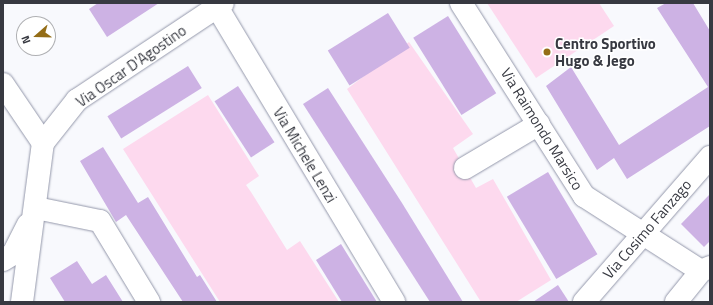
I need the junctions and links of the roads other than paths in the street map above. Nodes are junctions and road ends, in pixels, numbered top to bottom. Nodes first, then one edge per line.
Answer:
1 (461, 3) edge
2 (220, 5) edge
3 (3, 84) edge
4 (539, 124) junction
5 (43, 143) junction
6 (710, 157) edge
7 (465, 168) dead end
8 (36, 208) junction
9 (642, 235) junction
10 (3, 260) edge
11 (705, 269) edge
12 (22, 302) edge
13 (149, 302) edge
14 (394, 302) edge
15 (584, 302) edge
16 (676, 302) edge

1 - 4 street, Via Raimondo Marsico
2 - 5 street, Via Oscar D'Agostino
2 - 14 street, Via Michele Lenzi
3 - 5 street
4 - 7 street
4 - 9 street, Via Raimondo Marsico
5 - 8 street
6 - 9 street, Via Cosimo Fanzago
8 - 10 street
8 - 12 street
8 - 13 street
9 - 11 street, Via Raimondo Marsico
9 - 15 street, Via Cosimo Fanzago
11 - 16 street

